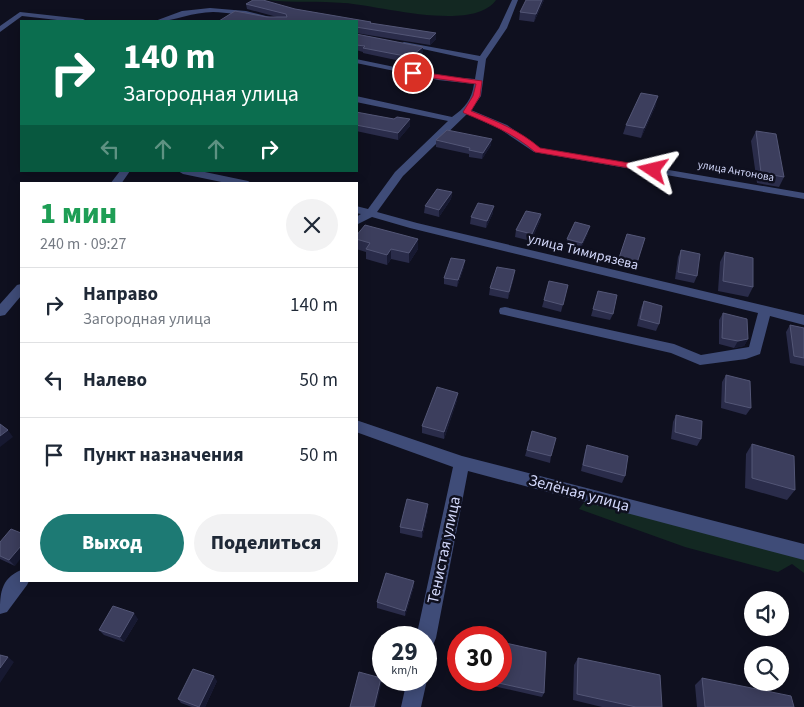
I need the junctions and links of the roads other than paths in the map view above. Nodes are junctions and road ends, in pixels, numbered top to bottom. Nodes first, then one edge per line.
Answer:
1 (515, 0) edge
2 (171, 19) edge
3 (74, 20) edge
4 (278, 20) edge
5 (0, 30) edge
6 (395, 43) edge
7 (482, 59) junction
8 (358, 61) edge
9 (480, 82) junction
10 (358, 99) edge
11 (466, 112) junction
12 (454, 120) junction
13 (124, 172) edge
14 (188, 172) edge
15 (117, 182) edge
16 (238, 182) edge
17 (804, 196) edge
18 (358, 210) edge
19 (371, 213) junction
20 (358, 221) edge
21 (20, 289) edge
22 (505, 311) dead end
23 (765, 311) junction
24 (0, 312) edge
25 (804, 320) edge
26 (358, 427) edge
27 (462, 463) junction
28 (804, 552) edge
29 (20, 580) edge
30 (0, 605) edge
31 (428, 626) edge

1 - 7 street
2 - 4 street
3 - 5 street
6 - 7 street
7 - 9 street
8 - 9 street
9 - 11 street
10 - 12 street
11 - 12 street
11 - 17 street, улица Антонова
12 - 19 street
13 - 15 street
14 - 16 street
18 - 19 street, улица Тимирязева
19 - 20 street
19 - 23 street, улица Тимирязева
21 - 24 street
22 - 23 street
23 - 25 street, улица Тимирязева
26 - 27 street, Зелёная улица
27 - 28 street, Зелёная улица
27 - 31 street, Тенистая улица
29 - 30 street

